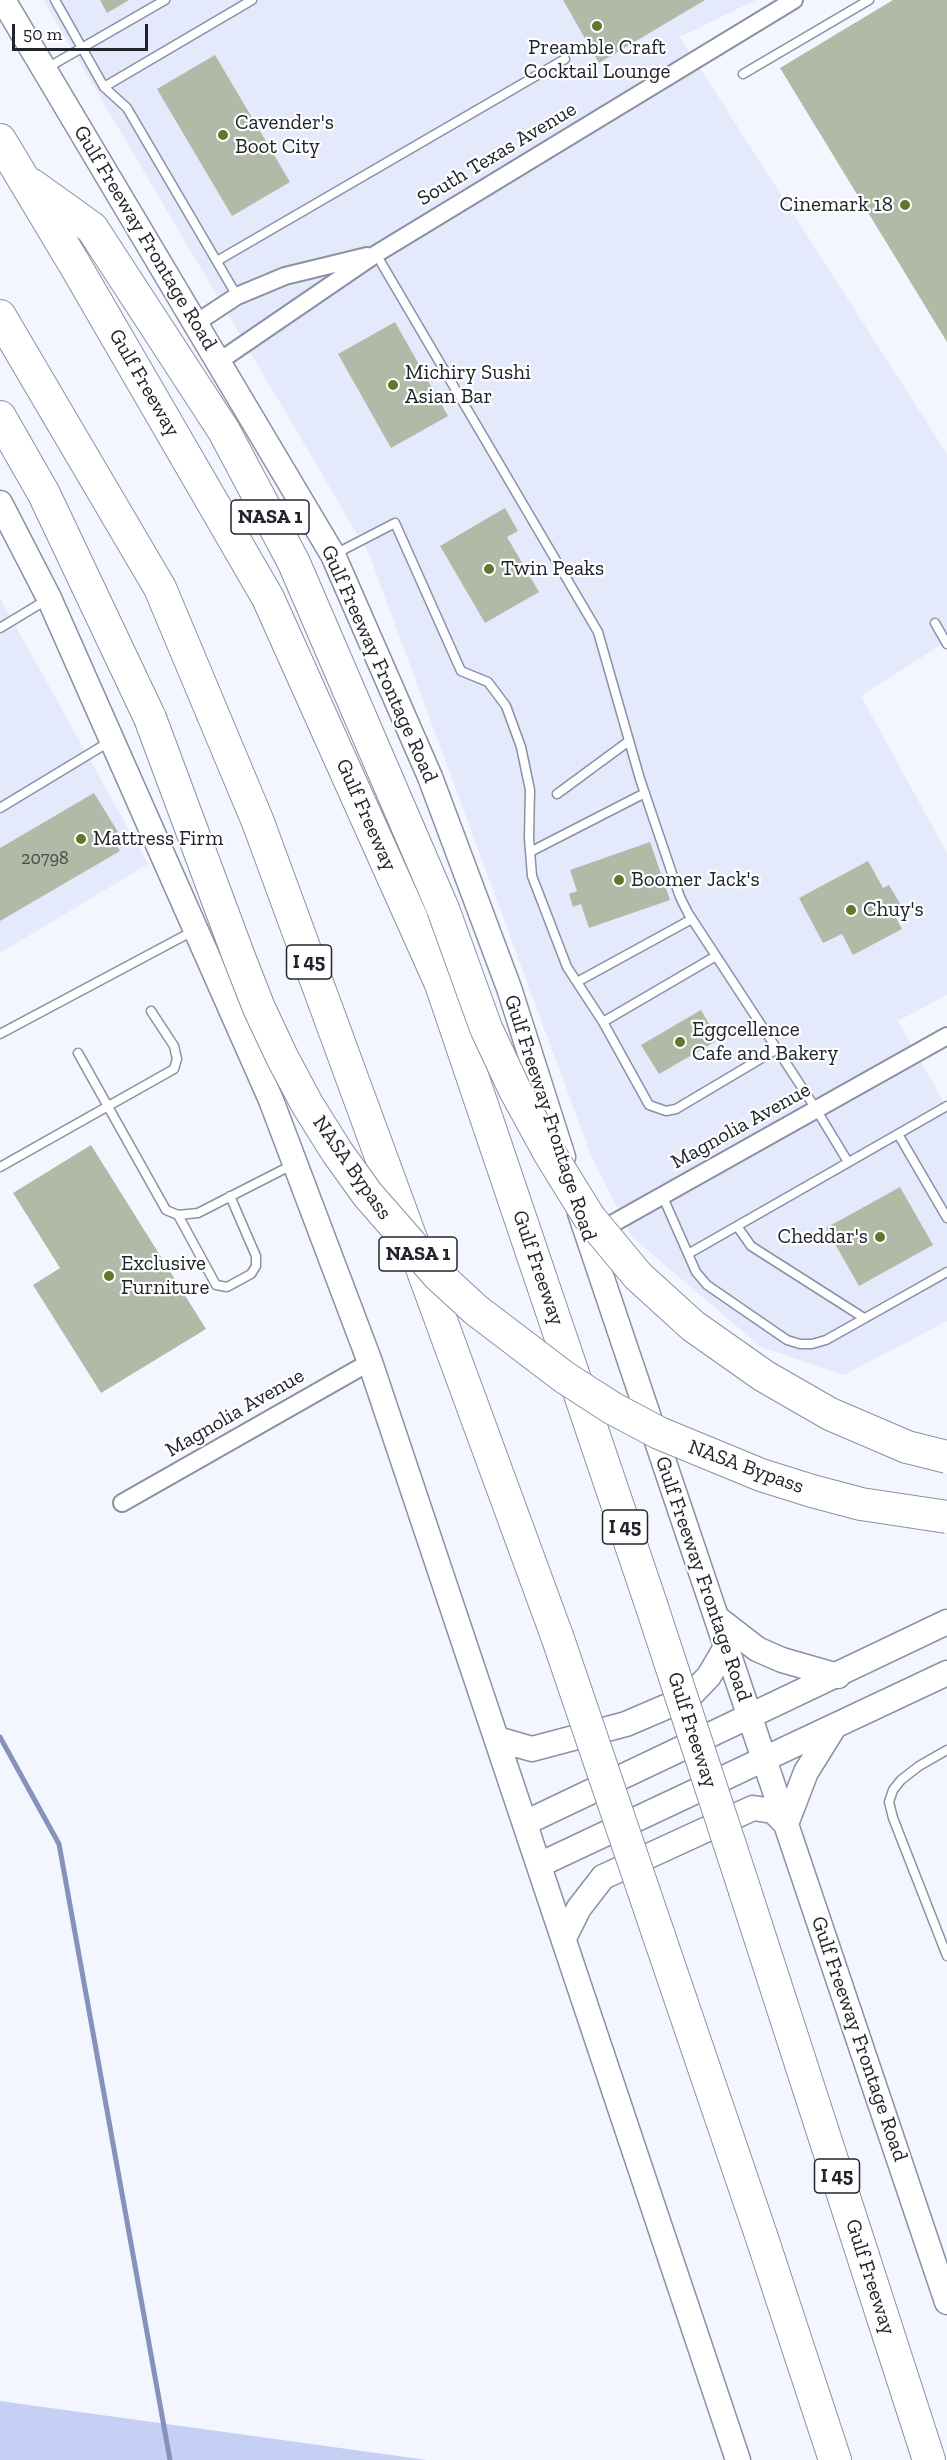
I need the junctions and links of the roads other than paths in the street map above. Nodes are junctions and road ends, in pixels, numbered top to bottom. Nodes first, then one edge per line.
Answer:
1 (3, 0) edge
2 (55, 0) edge
3 (165, 0) edge
4 (252, 0) edge
5 (794, 0) edge
6 (869, 0) edge
7 (83, 48) junction
8 (565, 59) dead end
9 (44, 70) junction
10 (743, 75) dead end
11 (104, 87) junction
12 (0, 140) edge
13 (20, 176) junction
14 (376, 254) junction
15 (217, 261) junction
16 (237, 296) junction
17 (0, 316) edge
18 (196, 322) junction
19 (218, 362) junction
20 (0, 417) edge
21 (0, 503) edge
22 (333, 555) junction
23 (49, 598) junction
24 (935, 623) dead end
25 (0, 628) edge
26 (947, 644) edge
27 (112, 741) junction
28 (629, 741) junction
29 (645, 793) junction
30 (557, 794) dead end
31 (0, 808) edge
32 (530, 852) junction
33 (692, 919) junction
34 (196, 930) junction
35 (716, 956) junction
36 (577, 982) junction
37 (151, 1011) dead end
38 (603, 1022) junction
39 (0, 1034) edge
40 (947, 1036) edge
41 (777, 1049) junction
42 (78, 1053) dead end
43 (108, 1106) junction
44 (947, 1106) edge
45 (816, 1109) junction
46 (898, 1134) junction
47 (848, 1162) junction
48 (295, 1164) junction
49 (0, 1167) edge
50 (662, 1195) junction
51 (230, 1196) junction
52 (178, 1215) junction
53 (947, 1218) edge
54 (737, 1226) junction
55 (588, 1237) junction
56 (688, 1254) junction
57 (947, 1272) edge
58 (864, 1318) junction
59 (369, 1362) junction
60 (947, 1457) edge
61 (122, 1503) dead end
62 (947, 1516) edge
63 (717, 1618) junction
64 (947, 1622) edge
65 (726, 1647) junction
66 (947, 1673) edge
67 (838, 1676) junction
68 (750, 1717) junction
69 (835, 1726) junction
70 (496, 1739) junction
71 (947, 1750) edge
72 (764, 1759) junction
73 (525, 1823) junction
74 (786, 1824) junction
75 (539, 1865) junction
76 (564, 1938) junction
77 (947, 1956) edge
78 (947, 2302) edge
79 (830, 2450) edge
80 (738, 2460) edge
81 (929, 2460) edge

1 - 9 main road, Gulf Freeway Frontage Road
2 - 7 lane
3 - 7 lane
4 - 11 lane
5 - 14 street, South Texas Avenue
6 - 10 lane
7 - 9 lane
7 - 11 lane
8 - 15 lane
9 - 18 main road, Gulf Freeway Frontage Road
11 - 15 lane
12 - 13 highway, Gulf Freeway / I 45
13 - 60 highway, NASA 1, bridge
13 - 81 highway, Gulf Freeway / I 45, bridge
14 - 16 street, South Texas Avenue
14 - 19 street, South Texas Avenue
14 - 28 lane
15 - 16 lane
16 - 18 street, South Texas Avenue
17 - 79 highway, I 45, bridge
18 - 19 main road, Gulf Freeway Frontage Road
19 - 22 main road, Gulf Freeway Frontage Road
20 - 62 highway, NASA Bypass / NASA 1, bridge
21 - 23 main road
22 - 32 lane
22 - 55 main road, Gulf Freeway Frontage Road
23 - 25 lane
23 - 27 main road
24 - 26 lane
27 - 31 lane
27 - 34 main road
28 - 29 lane
28 - 30 lane
29 - 32 lane
29 - 33 lane
32 - 36 lane
33 - 35 lane
33 - 36 lane
34 - 39 lane
34 - 48 main road
35 - 38 lane
35 - 41 lane
36 - 38 lane
37 - 43 lane
38 - 41 lane
40 - 45 street, Magnolia Avenue
41 - 45 lane
42 - 43 lane
43 - 49 lane
43 - 52 lane
44 - 46 lane
45 - 47 lane
45 - 50 street, Magnolia Avenue
46 - 47 lane
46 - 53 lane
47 - 54 lane
48 - 51 lane
48 - 59 main road
50 - 55 street, Magnolia Avenue
50 - 56 lane
51 - 52 lane
51 - 52 lane
54 - 56 lane
54 - 58 lane
55 - 63 main road, Gulf Freeway Frontage Road
56 - 58 lane
57 - 58 lane
59 - 61 street, Magnolia Avenue
59 - 70 main road
63 - 65 main road, Gulf Freeway Frontage Road
63 - 67 main road
64 - 67 main road
65 - 68 main road, Gulf Freeway Frontage Road
65 - 70 main road
66 - 69 main road
67 - 68 main road
68 - 72 main road, Gulf Freeway Frontage Road
68 - 73 main road
69 - 72 main road
69 - 74 main road
70 - 73 main road
71 - 77 lane
72 - 74 main road, Gulf Freeway Frontage Road
72 - 75 main road
73 - 75 main road
74 - 76 main road
74 - 78 main road, Gulf Freeway Frontage Road
75 - 76 main road
76 - 80 main road

